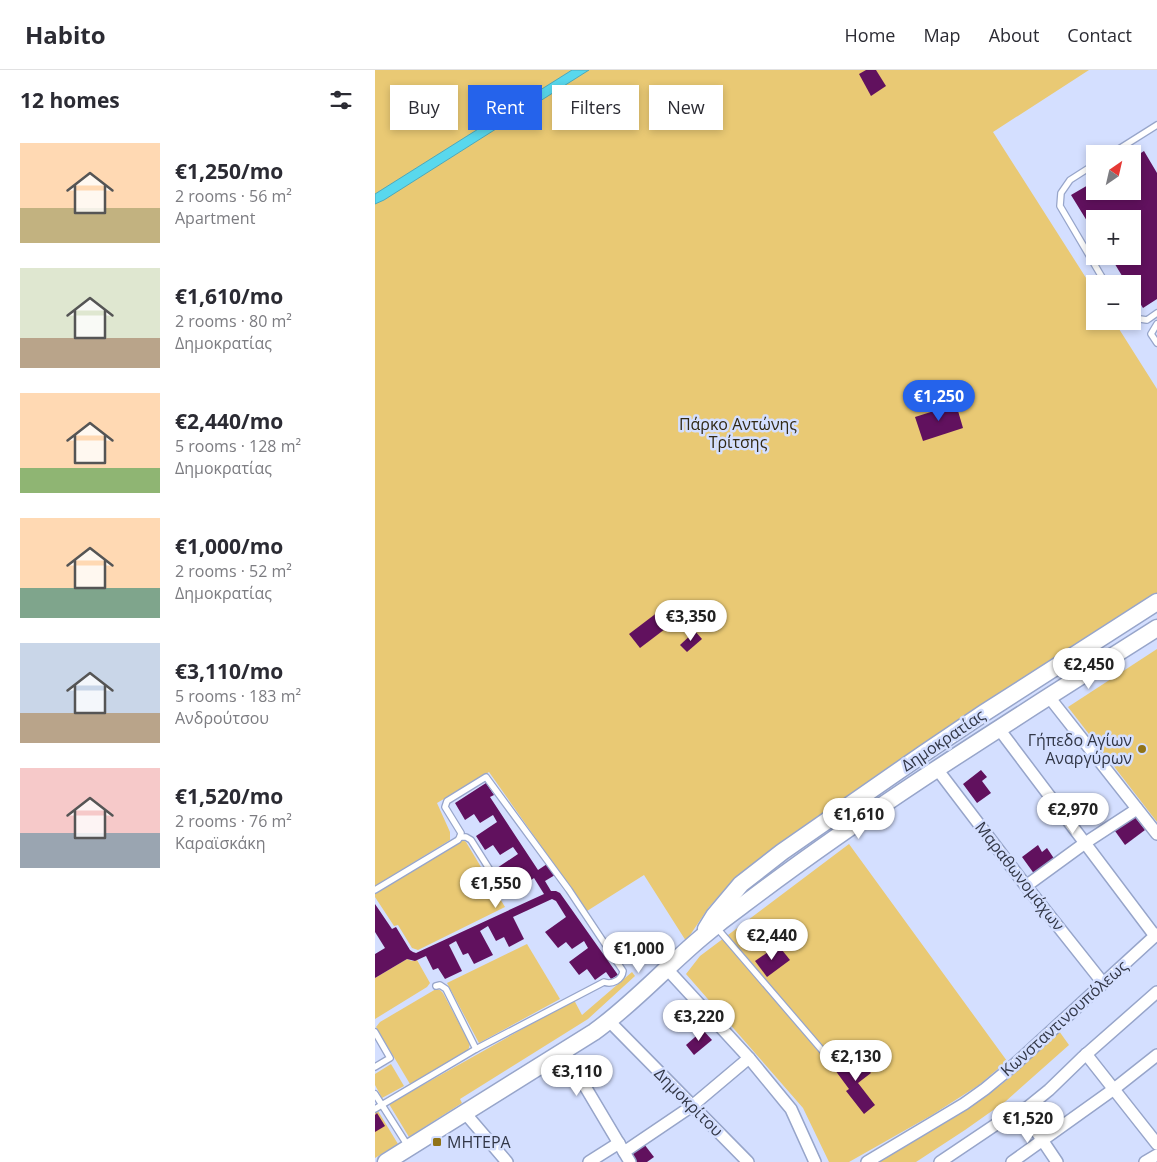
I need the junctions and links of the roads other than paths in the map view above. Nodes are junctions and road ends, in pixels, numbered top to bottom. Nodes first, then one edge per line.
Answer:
1 (1157, 125) edge
2 (1125, 145) edge
3 (1086, 170) edge
4 (1101, 275) edge
5 (1157, 313) edge
6 (1141, 319) edge
7 (1157, 324) edge
8 (1157, 343) edge
9 (1157, 602) edge
10 (1157, 628) edge
11 (1049, 697) junction
12 (999, 729) junction
13 (937, 769) junction
14 (1137, 809) junction
15 (1157, 834) edge
16 (460, 837) junction
17 (1085, 843) junction
18 (500, 886) dead end
19 (1026, 886) junction
20 (375, 890) edge
21 (715, 927) junction
22 (1156, 935) edge
23 (702, 938) junction
24 (667, 969) junction
25 (1103, 983) junction
26 (436, 986) dead end
27 (1157, 992) edge
28 (609, 1021) junction
29 (375, 1032) edge
30 (476, 1049) junction
31 (564, 1051) junction
32 (1086, 1054) junction
33 (1157, 1055) edge
34 (749, 1058) junction
35 (833, 1063) dead end
36 (375, 1067) edge
37 (1114, 1089) junction
38 (375, 1094) edge
39 (382, 1105) junction
40 (693, 1106) junction
41 (375, 1109) edge
42 (1022, 1110) junction
43 (465, 1113) junction
44 (1043, 1141) junction
45 (1157, 1144) edge
46 (409, 1147) junction
47 (625, 1152) edge
48 (1157, 1155) edge
49 (386, 1162) edge
50 (507, 1162) edge
51 (589, 1162) edge
52 (748, 1162) edge
53 (815, 1162) edge
54 (867, 1162) edge
55 (940, 1162) edge
56 (1012, 1162) edge
57 (1057, 1162) edge
58 (1145, 1162) edge

1 - 2 lane
3 - 4 lane
5 - 6 lane
7 - 8 lane
9 - 23 main road, Δημοκρατίας
10 - 11 main road, Δημοκρατίας
11 - 12 main road, Δημοκρατίας
11 - 14 street
12 - 13 main road, Δημοκρατίας
12 - 17 street
13 - 19 street, Μαραθωνομάχων
13 - 21 main road, Δημοκρατίας
14 - 15 street
14 - 17 street
16 - 18 lane
16 - 20 lane
16 - 30 lane
17 - 19 street
17 - 22 street
19 - 25 street, Μαραθωνομάχων
21 - 23 main road, Δημοκρατίας
21 - 35 lane
22 - 25 street, Κωνσταντινουπόλεως
23 - 24 main road, Δημοκρατίας
24 - 28 main road, Δημοκρατίας
24 - 34 street
25 - 54 street, Κωνσταντινουπόλεως
26 - 30 lane
27 - 32 street
28 - 31 main road, Δημοκρατίας
28 - 40 street, Δημοκρίτου
29 - 36 lane
30 - 39 lane
31 - 43 main road, Δημοκρατίας
31 - 47 street
32 - 37 street
32 - 42 street
33 - 37 street
34 - 40 street
34 - 53 street
37 - 44 street
37 - 45 street
38 - 39 lane
39 - 41 lane
39 - 46 lane
40 - 47 street
40 - 52 street, Δημοκρίτου
42 - 44 street
42 - 55 street
43 - 46 main road, Δημοκρατίας
43 - 50 street
44 - 56 street
44 - 57 street
46 - 49 main road, Δημοκρατίας
47 - 51 street
48 - 58 street

